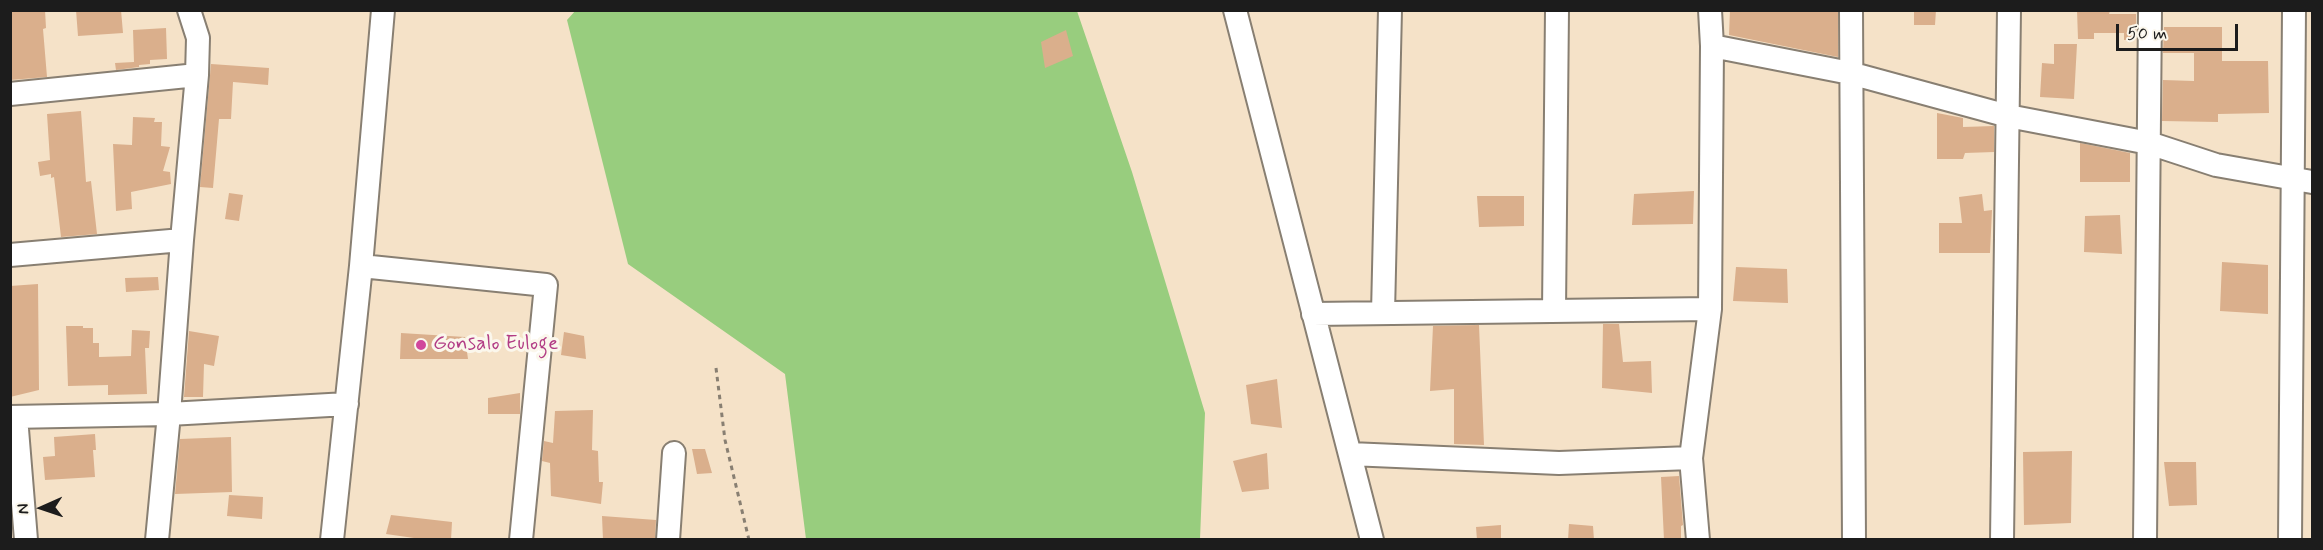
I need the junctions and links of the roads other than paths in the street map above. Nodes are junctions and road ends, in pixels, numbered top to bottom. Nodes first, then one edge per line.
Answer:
1 (189, 10) edge
2 (383, 10) edge
3 (1234, 10) edge
4 (1252, 10) edge
5 (1390, 10) edge
6 (1557, 10) edge
7 (1710, 10) edge
8 (1851, 10) edge
9 (2009, 10) edge
10 (2150, 10) edge
11 (2294, 10) edge
12 (1712, 46) junction
13 (1850, 73) junction
14 (197, 75) junction
15 (1251, 75) junction
16 (10, 94) edge
17 (2008, 116) junction
18 (2149, 143) junction
19 (2302, 181) edge
20 (182, 240) junction
21 (10, 255) edge
22 (361, 266) junction
23 (1710, 309) junction
24 (1554, 311) junction
25 (1383, 313) junction
26 (1313, 314) junction
27 (347, 404) junction
28 (170, 414) junction
29 (13, 417) edge
30 (674, 453) dead end
31 (1350, 454) junction
32 (1691, 458) junction
33 (26, 540) edge
34 (156, 540) edge
35 (332, 540) edge
36 (521, 540) edge
37 (668, 540) edge
38 (1372, 540) edge
39 (1698, 540) edge
40 (1854, 540) edge
41 (2002, 540) edge
42 (2145, 540) edge
43 (2290, 540) edge

1 - 14 street
2 - 22 street
3 - 15 street
4 - 15 street
5 - 25 street
6 - 24 street
7 - 12 street
8 - 13 street
9 - 17 street
10 - 18 street
11 - 19 street
12 - 13 street
12 - 23 street
13 - 17 street
13 - 40 street
14 - 16 street
14 - 20 street
15 - 26 street
17 - 18 street
17 - 41 street
18 - 19 street
18 - 42 street
19 - 43 street
20 - 21 street
20 - 28 street
22 - 27 street
22 - 36 street
23 - 24 street
23 - 32 street
24 - 25 street
25 - 26 street
26 - 31 street
27 - 28 street
27 - 35 street
28 - 29 street
28 - 34 street
29 - 33 street
30 - 37 street
31 - 32 street
31 - 38 street
32 - 39 street

